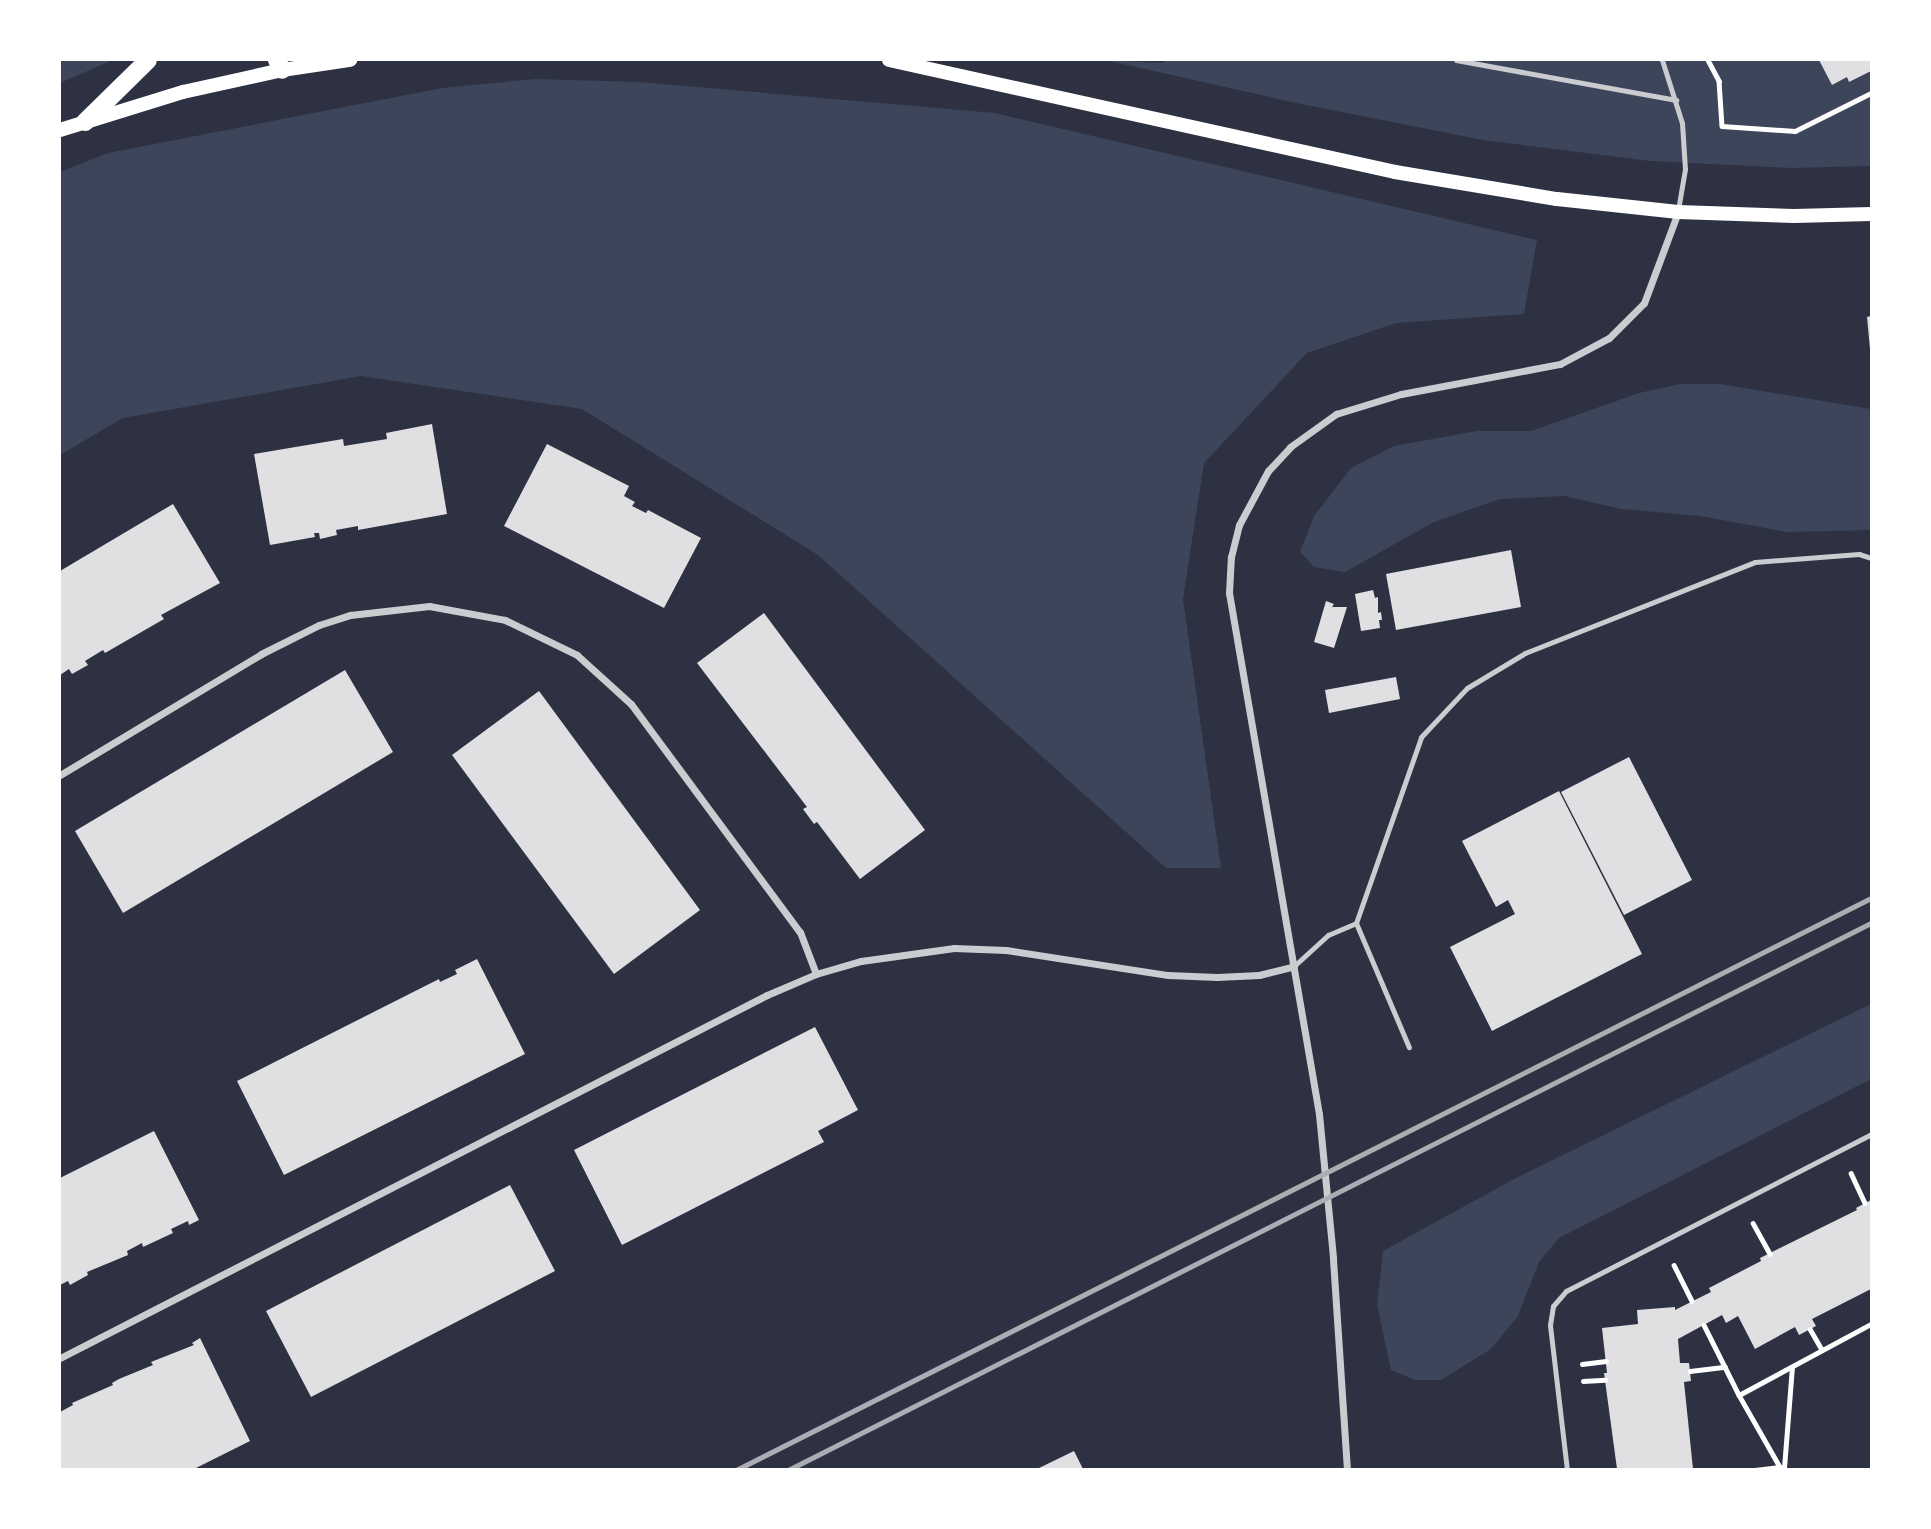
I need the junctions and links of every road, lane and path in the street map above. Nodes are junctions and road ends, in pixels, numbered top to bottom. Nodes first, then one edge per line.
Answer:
1 (148, 60) edge
2 (350, 60) edge
3 (889, 60) edge
4 (1456, 60) edge
5 (1662, 60) edge
6 (1708, 60) edge
7 (280, 63) edge
8 (1871, 93) edge
9 (1676, 100) junction
10 (85, 122) junction
11 (60, 130) edge
12 (1678, 212) junction
13 (1871, 214) edge
14 (1871, 558) edge
15 (60, 775) edge
16 (1356, 923) junction
17 (1294, 966) junction
18 (816, 974) junction
19 (1409, 1047) dead end
20 (1871, 1134) edge
21 (1861, 1168) dead end
22 (1851, 1173) junction
23 (1839, 1180) dead end
24 (1865, 1203) dead end
25 (1766, 1217) dead end
26 (1754, 1223) junction
27 (1742, 1229) dead end
28 (1770, 1254) dead end
29 (1686, 1259) dead end
30 (1674, 1265) junction
31 (1663, 1271) dead end
32 (1692, 1301) dead end
33 (1871, 1324) edge
34 (1704, 1325) dead end
35 (1810, 1329) dead end
36 (1580, 1350) dead end
37 (1822, 1350) junction
38 (60, 1357) edge
39 (1606, 1361) dead end
40 (1582, 1364) junction
41 (1792, 1366) junction
42 (1725, 1367) junction
43 (1690, 1371) dead end
44 (1605, 1380) dead end
45 (1583, 1381) junction
46 (1585, 1394) dead end
47 (1738, 1395) junction
48 (1783, 1468) edge
49 (1347, 1469) edge
50 (1567, 1469) edge
51 (1755, 1469) edge

1 - 10 main road
2 - 7 main road
3 - 12 main road
4 - 9 lane
5 - 9 lane
6 - 8 path
7 - 10 main road
9 - 12 lane
10 - 11 main road
12 - 13 main road
12 - 17 street
14 - 16 lane
15 - 18 street
16 - 17 lane
16 - 19 lane
17 - 18 street
17 - 49 street
18 - 38 street
20 - 50 lane
21 - 22 path
22 - 23 path
22 - 24 path
25 - 26 path
26 - 27 path
26 - 28 path
29 - 30 path
30 - 31 path
30 - 32 path
33 - 37 path
34 - 42 path
35 - 37 path
36 - 40 path
37 - 41 path
39 - 40 path
40 - 45 path
41 - 47 path
41 - 48 path
42 - 43 path
42 - 47 path
44 - 45 path
45 - 46 path
47 - 48 path
48 - 51 path

